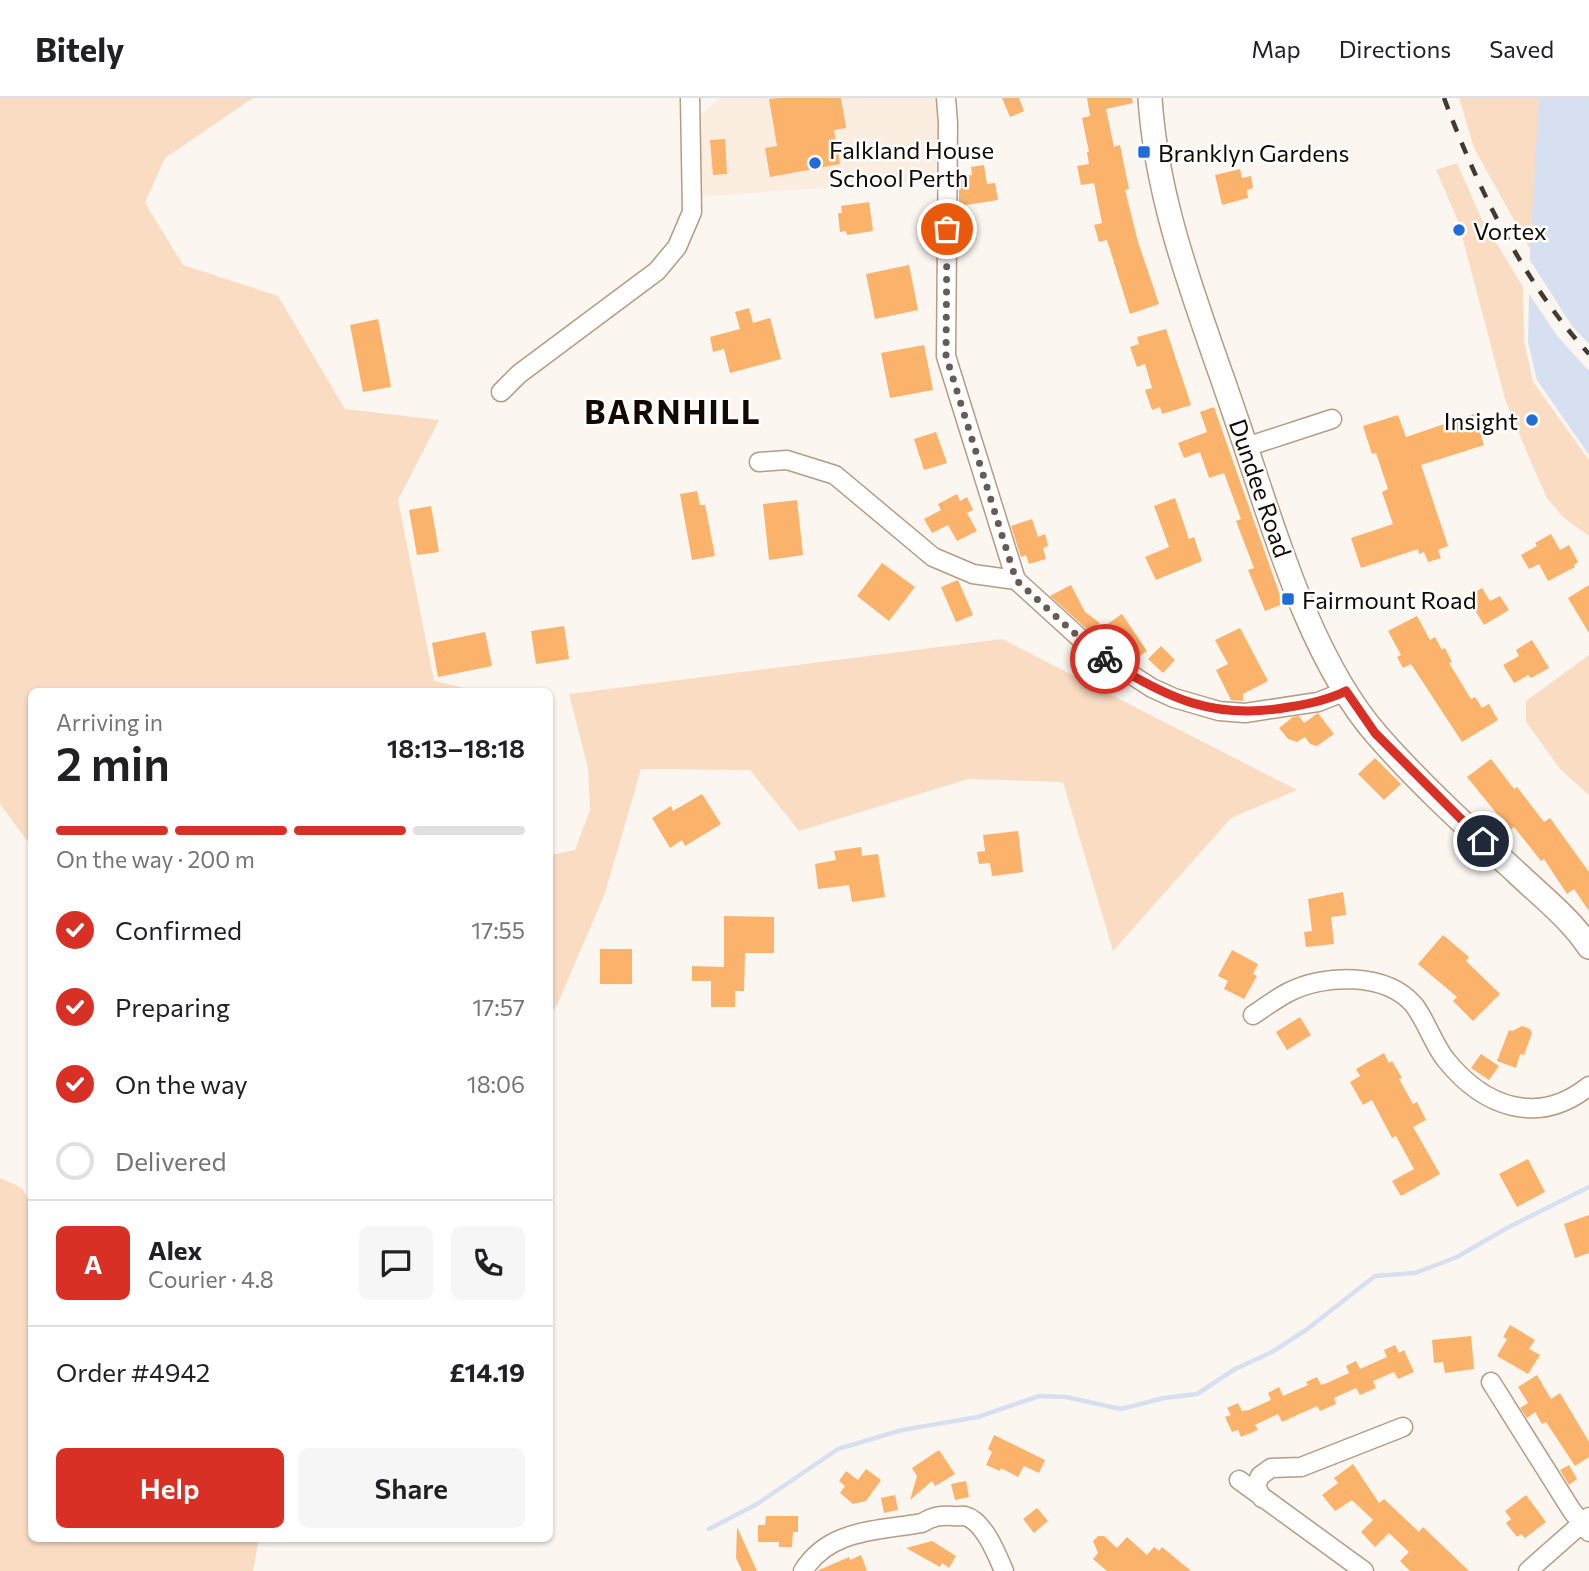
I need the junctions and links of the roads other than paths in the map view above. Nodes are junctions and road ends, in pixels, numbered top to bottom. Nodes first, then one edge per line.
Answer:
1 (690, 98) edge
2 (946, 98) edge
3 (1150, 98) edge
4 (501, 392) dead end
5 (1332, 419) dead end
6 (1246, 447) junction
7 (759, 462) dead end
8 (1016, 580) junction
9 (1346, 691) junction
10 (1589, 947) edge
11 (1253, 1015) dead end
12 (1589, 1086) edge
13 (1492, 1382) dead end
14 (1404, 1427) dead end
15 (1239, 1480) dead end
16 (1262, 1498) junction
17 (1587, 1524) edge
18 (803, 1571) edge
19 (1004, 1571) edge
20 (1364, 1571) edge
21 (1528, 1571) edge

1 - 4 street
2 - 8 street
3 - 6 main road, Dundee Road
5 - 6 street
6 - 9 main road, Dundee Road
7 - 8 street
8 - 9 street
9 - 10 main road, Dundee Road
11 - 12 street
13 - 17 street
14 - 16 street
15 - 16 street
16 - 20 street
17 - 21 street
18 - 19 street

